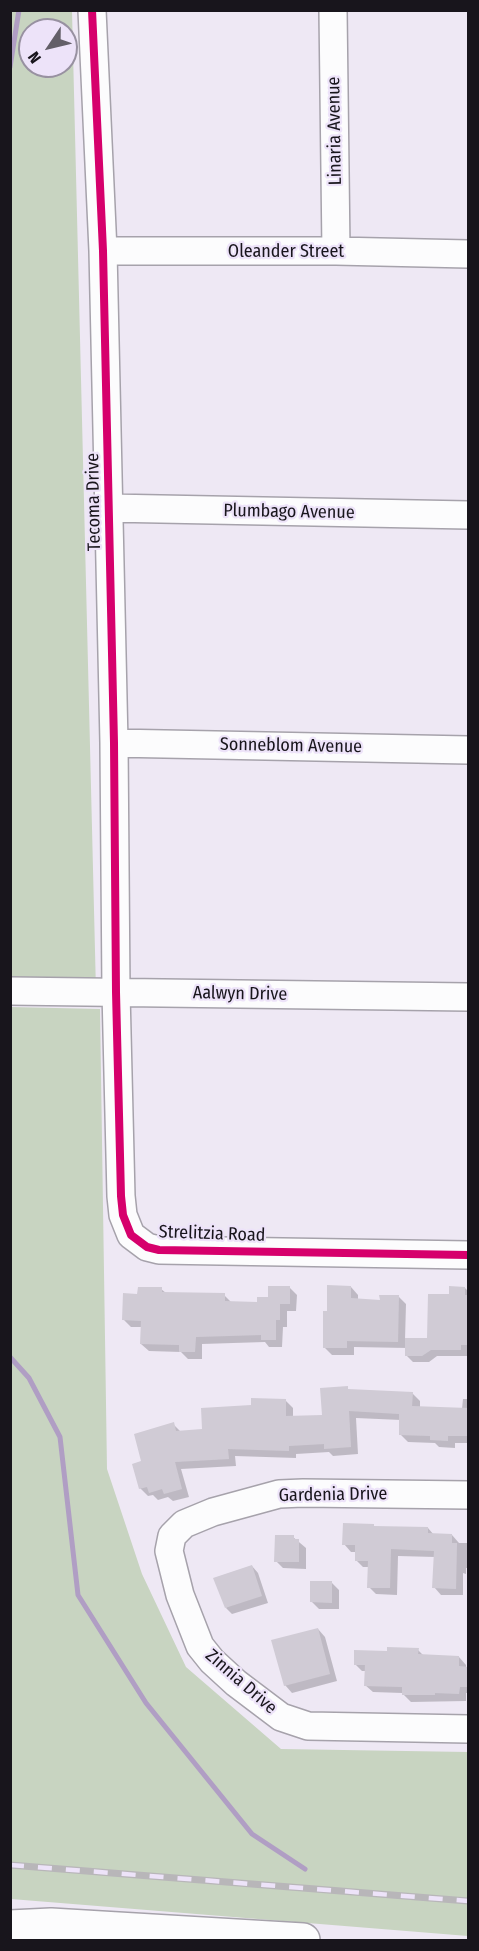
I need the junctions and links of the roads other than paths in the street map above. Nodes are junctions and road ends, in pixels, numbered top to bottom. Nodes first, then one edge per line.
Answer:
1 (92, 10) edge
2 (333, 10) edge
3 (103, 251) junction
4 (336, 252) junction
5 (468, 254) edge
6 (109, 508) junction
7 (468, 515) edge
8 (114, 743) junction
9 (468, 750) edge
10 (10, 991) edge
11 (116, 992) junction
12 (468, 998) edge
13 (468, 1255) edge
14 (468, 1495) edge
15 (172, 1536) joint
16 (468, 1729) edge
17 (10, 1918) edge
18 (51, 1925) junction
19 (10, 1927) edge
20 (303, 1941) edge

1 - 3 street, Tecoma Drive
2 - 4 street, Linaria Avenue
3 - 4 street, Oleander Street
3 - 6 street, Tecoma Drive
4 - 5 street, Oleander Street
6 - 7 street, Plumbago Avenue
6 - 8 street, Tecoma Drive
8 - 9 street, Sonneblom Avenue
8 - 11 street, Tecoma Drive
10 - 11 street, Aalwyn Drive
11 - 12 street, Aalwyn Drive
11 - 13 street, Strelitzia Road
14 - 15 street, Gardenia Drive
15 - 16 street, Zinnia Drive
17 - 18 main road
18 - 19 main road
18 - 20 main road

